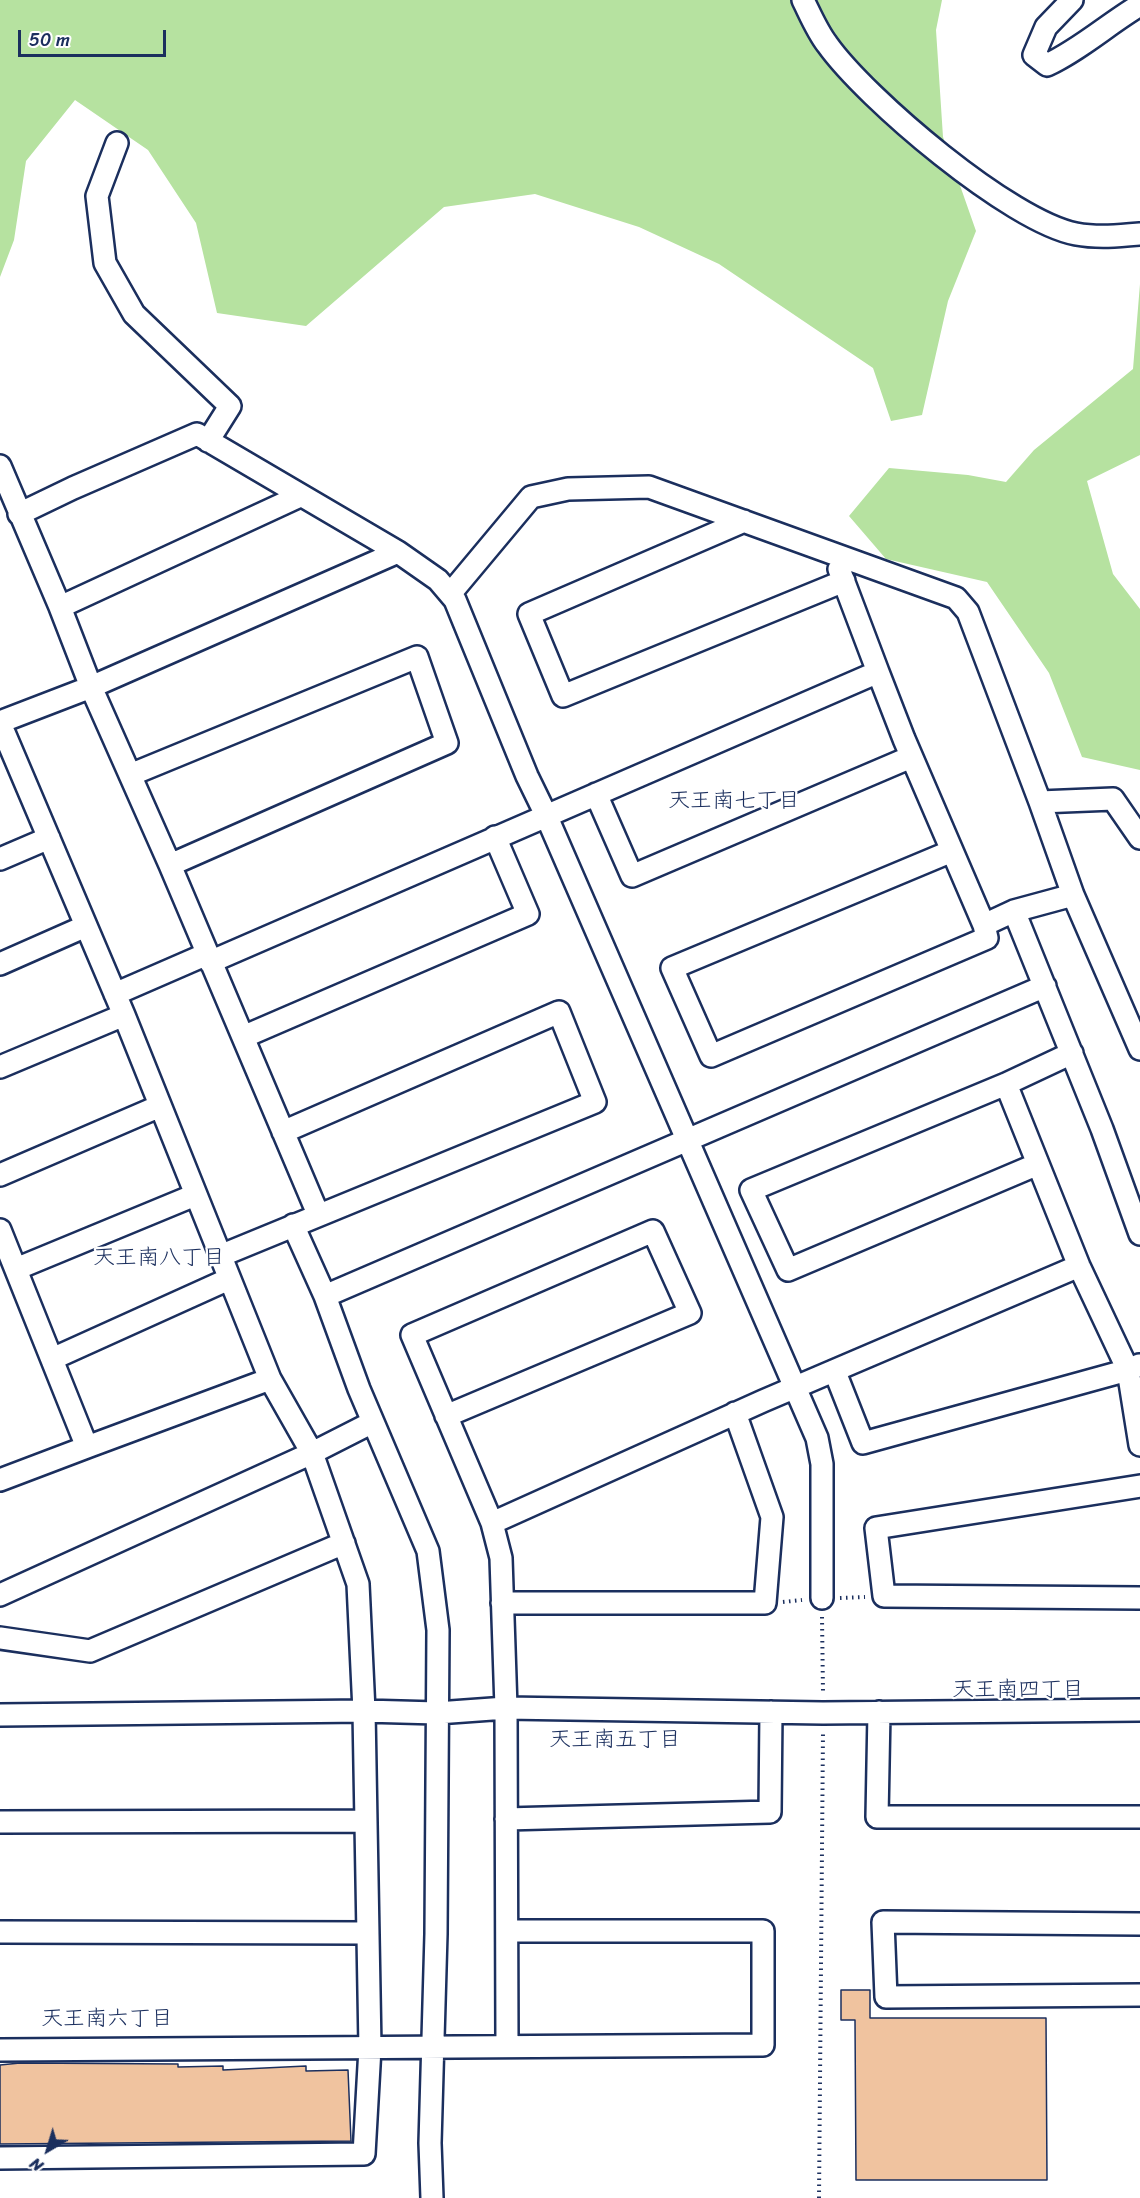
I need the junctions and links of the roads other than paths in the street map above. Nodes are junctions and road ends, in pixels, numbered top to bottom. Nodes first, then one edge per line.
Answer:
1 (802, 0) edge
2 (1071, 0) edge
3 (1140, 5) edge
4 (117, 143) dead end
5 (1140, 234) edge
6 (208, 441) junction
7 (0, 466) edge
8 (300, 496) junction
9 (19, 514) junction
10 (744, 521) junction
11 (398, 552) junction
12 (834, 553) junction
13 (844, 581) junction
14 (450, 594) junction
15 (60, 607) junction
16 (878, 672) junction
17 (91, 687) junction
18 (0, 723) edge
19 (5, 751) edge
20 (911, 757) junction
21 (130, 775) junction
22 (596, 794) junction
23 (1040, 802) junction
24 (546, 815) junction
25 (495, 837) junction
26 (49, 838) junction
27 (1140, 838) edge
28 (952, 851) junction
29 (0, 859) edge
30 (170, 865) junction
31 (1072, 895) junction
32 (1014, 911) junction
33 (984, 925) junction
34 (86, 926) junction
35 (209, 958) junction
36 (0, 964) edge
37 (1045, 986) junction
38 (115, 994) junction
39 (124, 1015) junction
40 (243, 1037) junction
41 (1140, 1049) edge
42 (1072, 1053) junction
43 (0, 1066) edge
44 (1006, 1084) junction
45 (160, 1106) junction
46 (283, 1132) junction
47 (686, 1141) junction
48 (1038, 1164) junction
49 (0, 1175) edge
50 (195, 1194) junction
51 (318, 1214) junction
52 (294, 1225) junction
53 (0, 1230) edge
54 (1140, 1234) edge
55 (220, 1256) junction
56 (1079, 1266) junction
57 (16, 1269) junction
58 (229, 1279) junction
59 (325, 1296) junction
60 (52, 1359) junction
61 (1134, 1367) edge
62 (835, 1372) junction
63 (270, 1379) junction
64 (796, 1389) junction
65 (735, 1413) junction
66 (446, 1416) junction
67 (373, 1422) junction
68 (1140, 1445) edge
69 (87, 1447) junction
70 (312, 1453) junction
71 (0, 1480) edge
72 (1140, 1486) edge
73 (492, 1523) junction
74 (344, 1543) junction
75 (0, 1595) edge
76 (822, 1598) road end
77 (1140, 1598) edge
78 (502, 1603) junction
79 (0, 1638) edge
80 (506, 1708) junction
81 (1140, 1710) edge
82 (364, 1711) junction
83 (771, 1712) junction
84 (879, 1712) junction
85 (437, 1713) junction
86 (0, 1714) edge
87 (1140, 1817) edge
88 (506, 1819) junction
89 (365, 1821) junction
90 (0, 1822) edge
91 (1140, 1924) edge
92 (507, 1931) junction
93 (0, 1932) edge
94 (366, 1933) junction
95 (1140, 1995) edge
96 (507, 2046) junction
97 (370, 2048) junction
98 (433, 2048) junction
99 (0, 2050) edge
100 (0, 2158) edge
101 (432, 2198) edge

1 - 5 street
2 - 3 street
4 - 6 street
6 - 8 street
6 - 9 street
7 - 9 street
8 - 11 street
8 - 15 street
9 - 15 street
10 - 12 street
10 - 13 street
10 - 14 street
11 - 14 street
11 - 17 street
12 - 13 street
12 - 23 street
13 - 16 street
14 - 24 street
15 - 17 street
16 - 20 street
16 - 22 street
17 - 18 street
17 - 21 street
18 - 19 street
19 - 26 street
20 - 22 street
20 - 28 street
21 - 30 street
21 - 30 street
22 - 24 street
23 - 27 street
23 - 31 street
24 - 25 street
24 - 47 street
25 - 35 street
25 - 40 street
26 - 29 street
26 - 34 street
28 - 33 street
28 - 33 street
30 - 35 street
31 - 32 street
31 - 41 street
32 - 33 street
32 - 37 street
34 - 36 street
34 - 38 street
35 - 38 street
35 - 40 street
37 - 42 street
37 - 47 street
38 - 39 street
39 - 43 street
39 - 45 street
40 - 46 street
42 - 44 street
42 - 54 street
44 - 48 street
44 - 48 street
45 - 49 street
45 - 50 street
46 - 51 street
46 - 51 street
47 - 59 street
47 - 64 street
48 - 56 street
50 - 55 street
50 - 57 street
51 - 52 street
52 - 55 street
52 - 59 street
53 - 57 street
55 - 58 street
56 - 61 street
56 - 62 street
57 - 60 street
58 - 60 street
58 - 63 street
59 - 67 street
60 - 69 street
61 - 62 street
61 - 68 street
62 - 64 street
63 - 69 street
63 - 70 street
64 - 65 street
64 - 76 street
65 - 73 street
65 - 78 street
66 - 66 street
66 - 73 street
67 - 70 street
67 - 85 street
69 - 71 street
70 - 74 street
70 - 75 street
72 - 77 street
73 - 78 street
74 - 79 street
74 - 82 street
78 - 80 street
80 - 83 street
80 - 85 street
80 - 88 street
81 - 84 street
82 - 85 street
82 - 86 street
82 - 89 street
83 - 84 street
83 - 88 street
84 - 87 street
85 - 98 street
88 - 92 street
89 - 90 street
89 - 94 street
91 - 95 street
92 - 96 street
92 - 96 street
93 - 94 street
94 - 97 street
96 - 98 street
97 - 98 street
97 - 99 street
97 - 100 street
98 - 101 street

